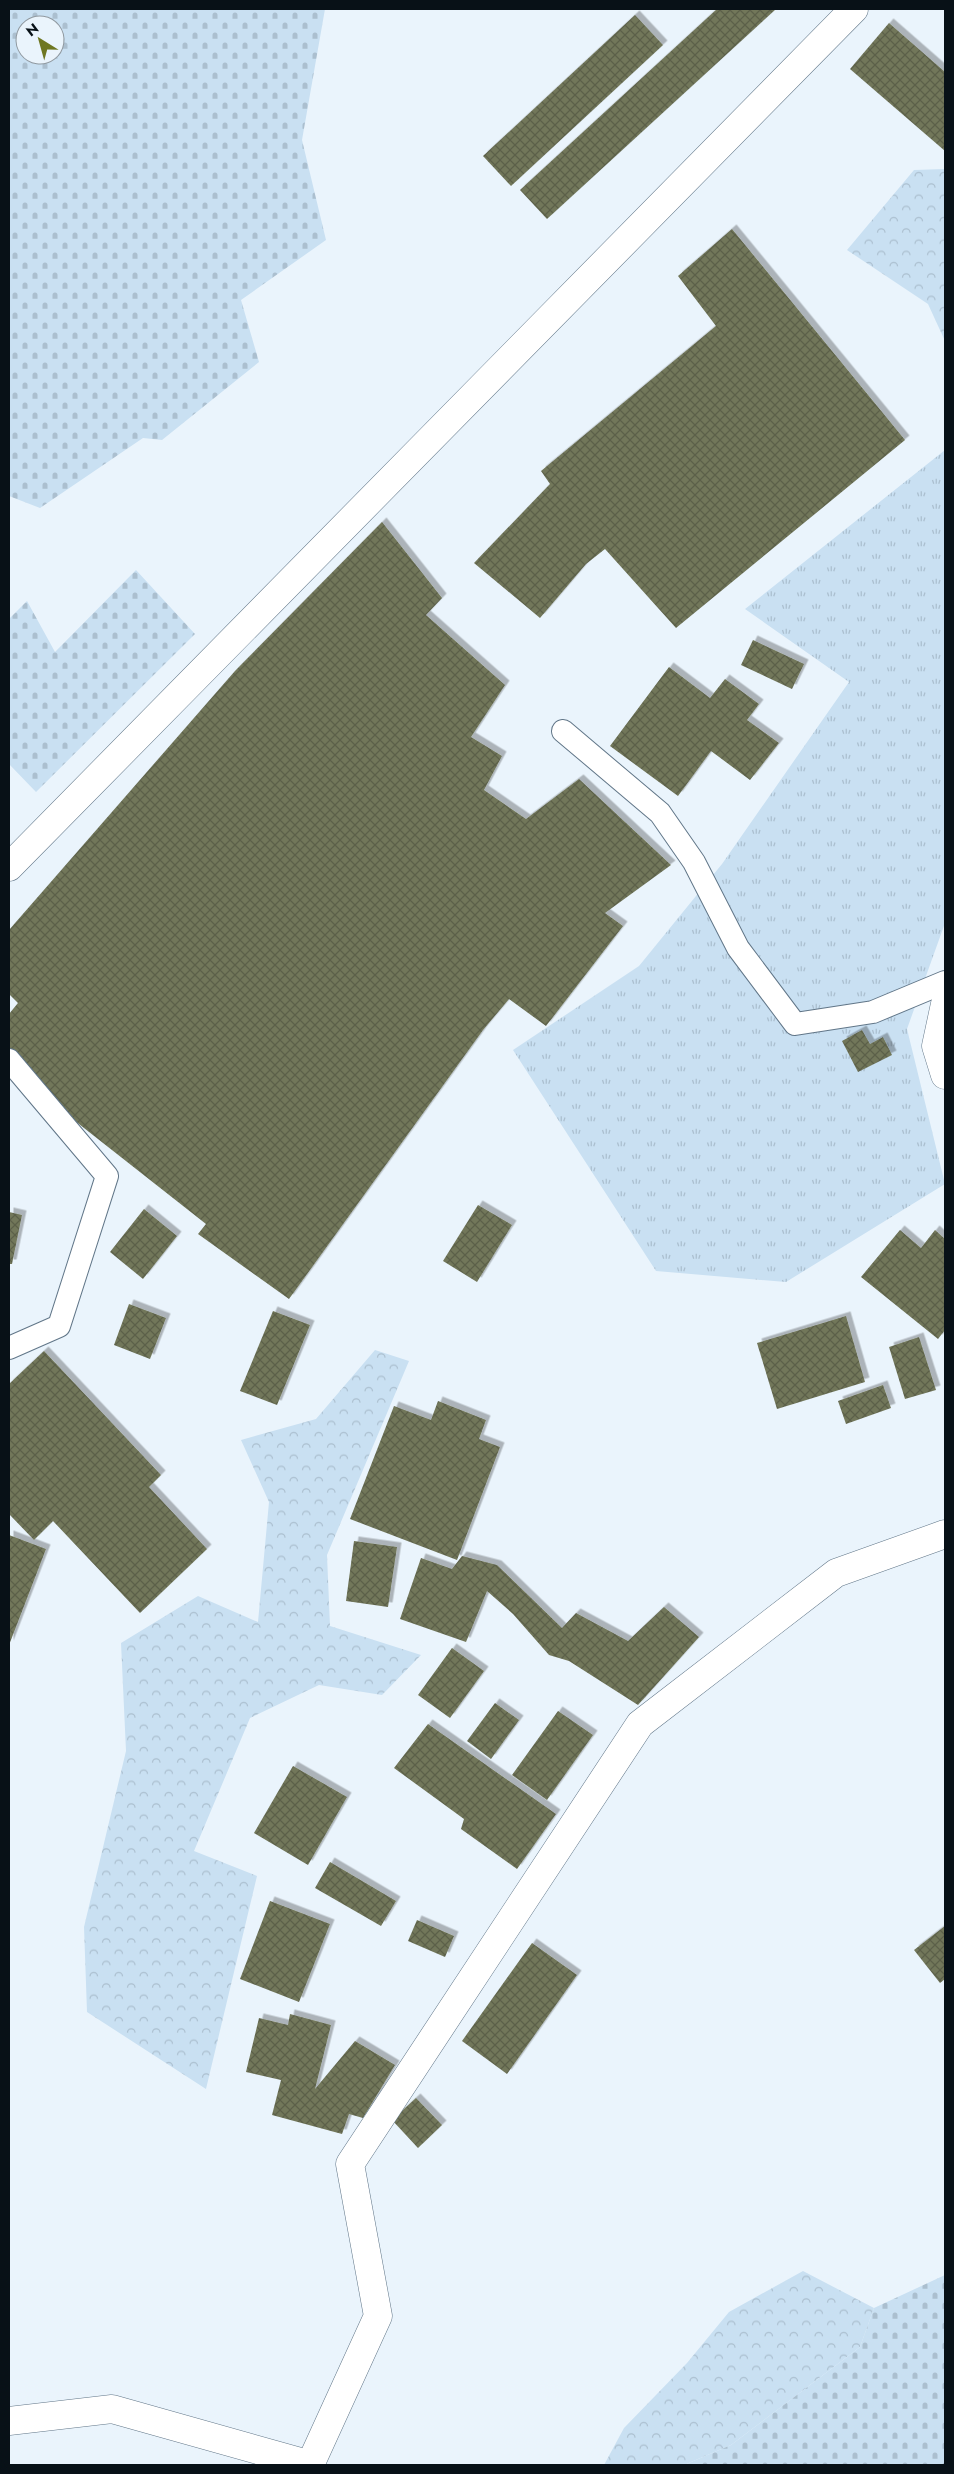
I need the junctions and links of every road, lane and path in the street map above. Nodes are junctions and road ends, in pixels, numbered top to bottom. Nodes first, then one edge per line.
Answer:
1 (854, 9) edge
2 (563, 731) dead end
3 (9, 867) edge
4 (945, 982) edge
5 (945, 1004) edge
6 (9, 1060) edge
7 (945, 1075) edge
8 (9, 1348) edge
9 (945, 1534) edge
10 (9, 2421) edge
11 (310, 2465) edge

1 - 3 street
2 - 4 lane
5 - 7 street
6 - 8 lane
9 - 11 street
10 - 11 street

